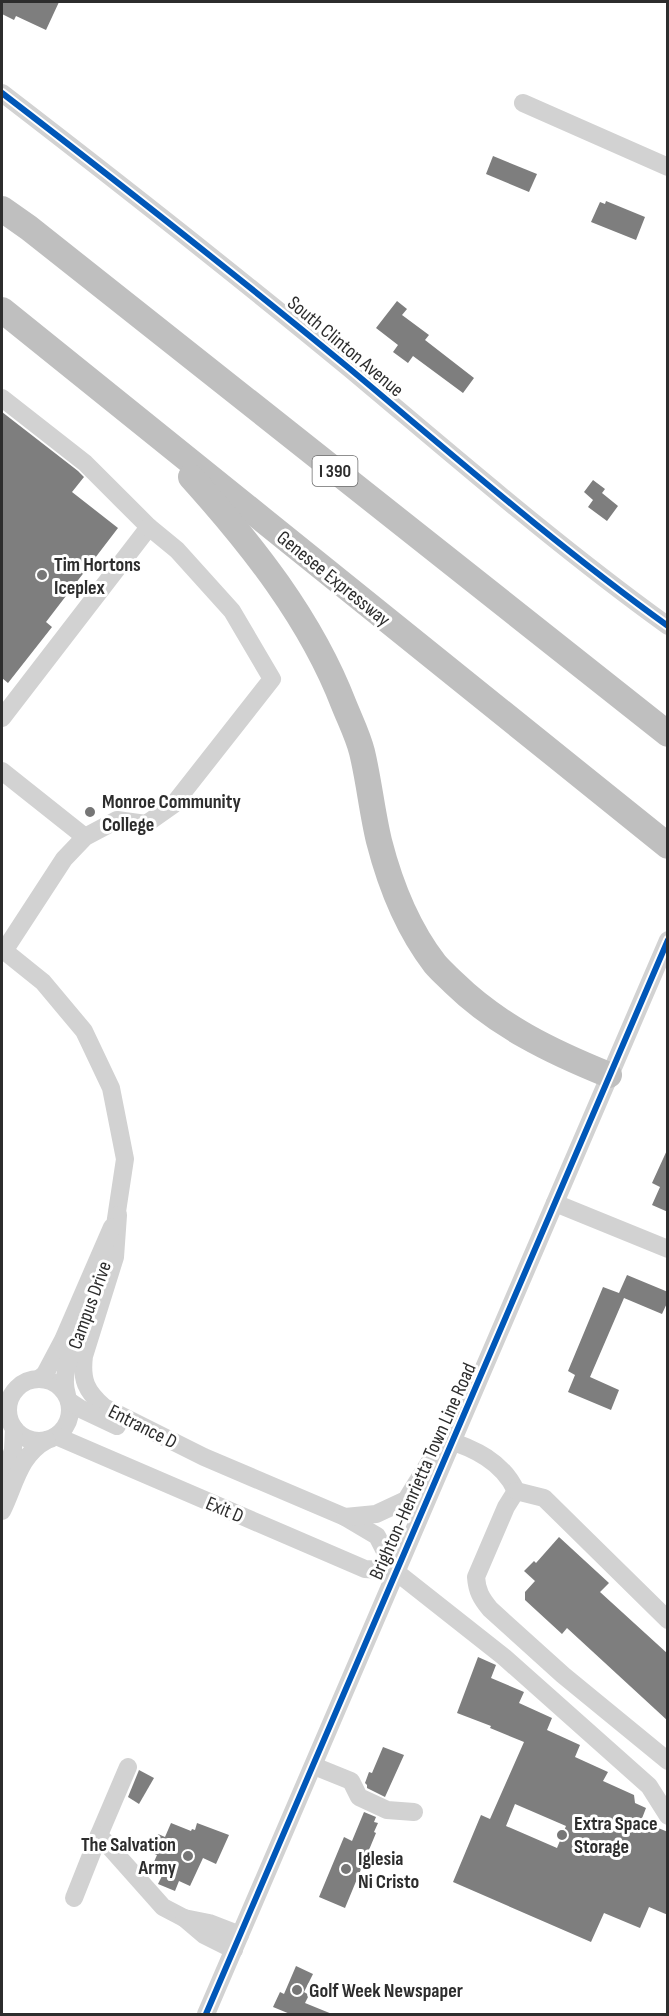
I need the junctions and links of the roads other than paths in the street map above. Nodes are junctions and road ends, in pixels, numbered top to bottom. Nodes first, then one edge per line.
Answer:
1 (2, 93) edge
2 (523, 103) dead end
3 (668, 167) edge
4 (2, 209) edge
5 (2, 310) edge
6 (2, 398) edge
7 (133, 416) junction
8 (149, 527) junction
9 (668, 626) edge
10 (2, 718) edge
11 (668, 735) edge
12 (2, 771) edge
13 (85, 837) junction
14 (668, 846) edge
15 (668, 940) edge
16 (3, 950) edge
17 (609, 1076) junction
18 (555, 1203) junction
19 (118, 1215) junction
20 (668, 1249) edge
21 (39, 1379) junction
22 (68, 1398) junction
23 (14, 1428) junction
24 (52, 1438) junction
25 (448, 1440) junction
26 (204, 1456) junction
27 (2, 1484) edge
28 (516, 1491) junction
29 (2, 1511) edge
30 (345, 1517) junction
31 (395, 1572) junction
32 (668, 1620) edge
33 (668, 1761) edge
34 (314, 1766) junction
35 (128, 1767) dead end
36 (414, 1812) dead end
37 (668, 1816) edge
38 (99, 1835) junction
39 (74, 1898) dead end
40 (237, 1942) junction
41 (206, 2014) edge

1 - 9 street, South Clinton Avenue
2 - 3 street
4 - 11 highway, I 390
5 - 7 highway, Genesee Expressway
6 - 8 street
7 - 14 highway, Genesee Expressway
7 - 17 highway
8 - 10 street
8 - 13 street
12 - 13 street
13 - 16 street
15 - 17 street, Brighton-Henrietta Town Line Road
16 - 19 street, Campus Drive
17 - 18 street, Brighton-Henrietta Town Line Road
18 - 20 street
18 - 25 street, Brighton-Henrietta Town Line Road
19 - 21 street, Campus Drive
19 - 22 street, Campus Drive
19 - 26 street, Entrance D
21 - 22 street
21 - 23 street
22 - 24 street
22 - 26 street, Entrance D
23 - 24 street
23 - 27 street
24 - 29 street
24 - 31 street, Exit D
25 - 28 street
25 - 30 street, Entrance D
25 - 31 street, Brighton-Henrietta Town Line Road
26 - 30 street, Entrance D
28 - 32 street
28 - 33 street
30 - 31 street, Entrance D
31 - 34 street, Brighton-Henrietta Town Line Road
31 - 37 street
34 - 36 street
34 - 40 street, Brighton-Henrietta Town Line Road
35 - 38 street
38 - 39 street
38 - 40 street
40 - 41 street, Brighton-Henrietta Town Line Road

